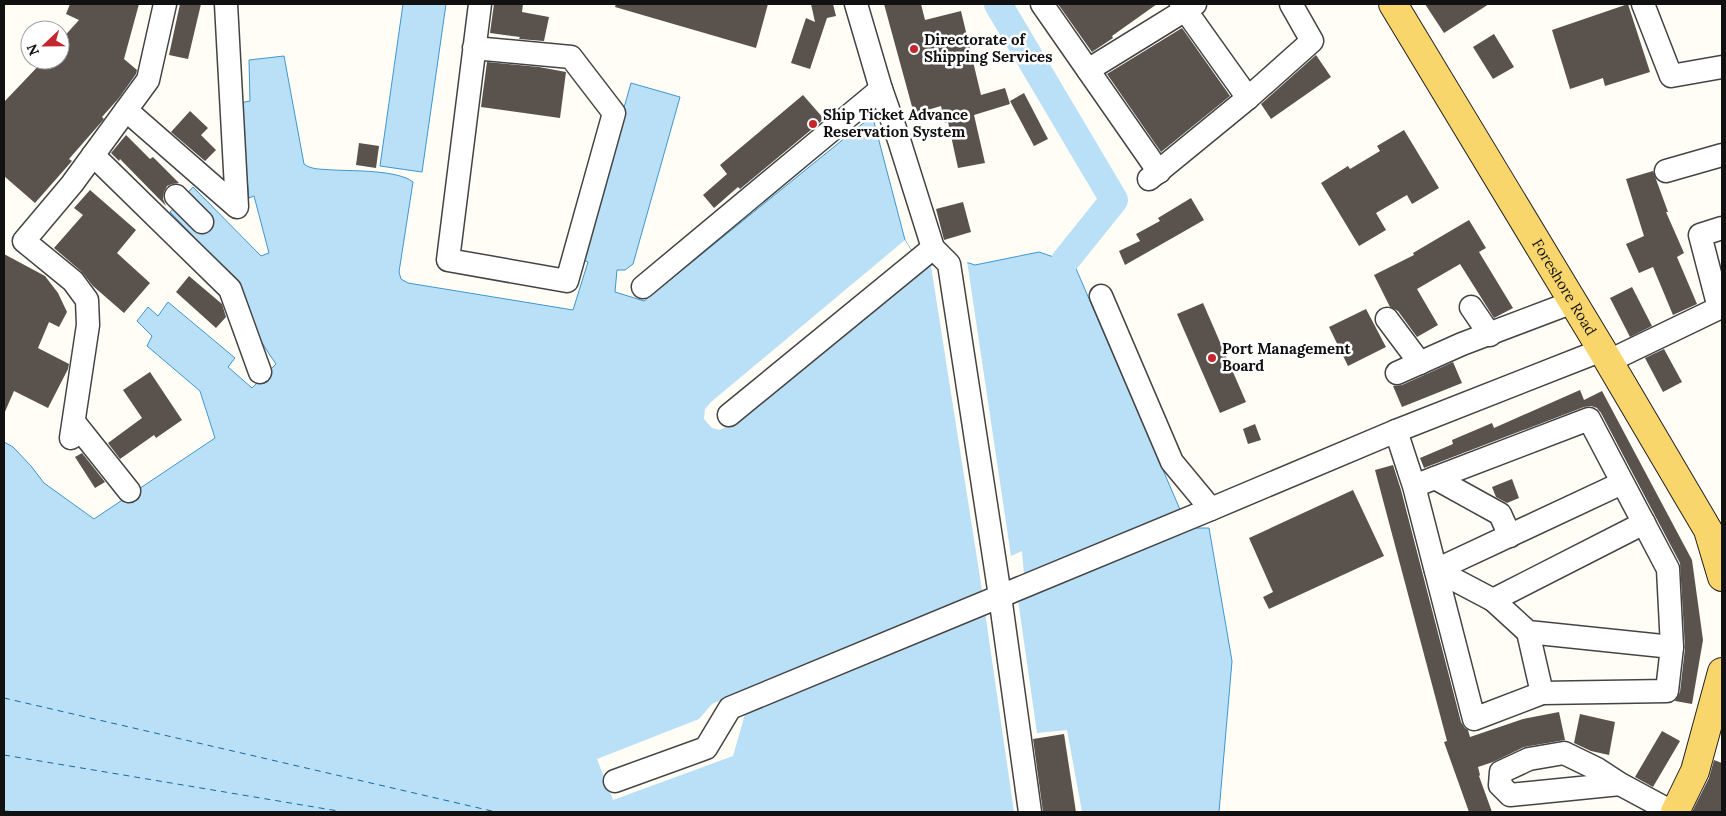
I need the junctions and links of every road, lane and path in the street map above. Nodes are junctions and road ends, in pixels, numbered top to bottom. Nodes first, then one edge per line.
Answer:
1 (165, 4) edge
2 (226, 4) edge
3 (480, 4) edge
4 (856, 4) edge
5 (1042, 4) edge
6 (1291, 4) edge
7 (1393, 4) edge
8 (1643, 4) edge
9 (1188, 6) edge
10 (474, 48) junction
11 (1722, 68) edge
12 (1088, 70) junction
13 (881, 89) junction
14 (1248, 98) junction
15 (126, 110) junction
16 (93, 155) junction
17 (1722, 155) edge
18 (1666, 171) dead end
19 (176, 196) dead end
20 (202, 222) dead end
21 (1722, 228) edge
22 (933, 248) junction
23 (643, 287) dead end
24 (1101, 296) dead end
25 (1572, 302) junction
26 (1471, 307) dead end
27 (1387, 319) dead end
28 (1490, 335) junction
29 (1605, 355) junction
30 (1420, 363) junction
31 (260, 372) dead end
32 (1397, 373) dead end
33 (730, 415) dead end
34 (1396, 431) junction
35 (1425, 482) junction
36 (1622, 483) junction
37 (129, 491) dead end
38 (1211, 510) junction
39 (1644, 523) junction
40 (1510, 536) junction
41 (1436, 570) junction
42 (1722, 577) edge
43 (1000, 596) junction
44 (1493, 600) junction
45 (1528, 632) junction
46 (1672, 647) junction
47 (1722, 672) edge
48 (1542, 693) junction
49 (1715, 721) edge
50 (616, 781) dead end
51 (1620, 784) dead end
52 (1030, 812) edge
53 (1674, 812) edge

1 - 15 street
2 - 15 street
3 - 10 street
4 - 13 street
5 - 12 street
6 - 14 street
7 - 25 main road, Foreshore Road
8 - 11 street
9 - 12 street
9 - 14 street
10 - 10 street
12 - 14 street
13 - 22 street
13 - 23 street
15 - 16 street
16 - 31 street
16 - 37 street
17 - 18 street
19 - 20 street
21 - 29 street
22 - 33 street
22 - 43 street
24 - 38 street
25 - 28 street
25 - 29 main road, Foreshore Road
26 - 28 street
27 - 30 street
28 - 30 street
29 - 34 street
29 - 42 main road, Foreshore Road
30 - 32 street
34 - 35 street
34 - 38 street
35 - 36 street
35 - 40 street
35 - 41 street
36 - 39 street
36 - 40 street
38 - 43 street
39 - 44 street
39 - 46 street
40 - 41 street
41 - 44 street
41 - 48 street
43 - 50 street
43 - 52 street
44 - 45 street
45 - 46 street
45 - 48 street
46 - 48 street
47 - 49 main road
49 - 53 main road
51 - 53 street

